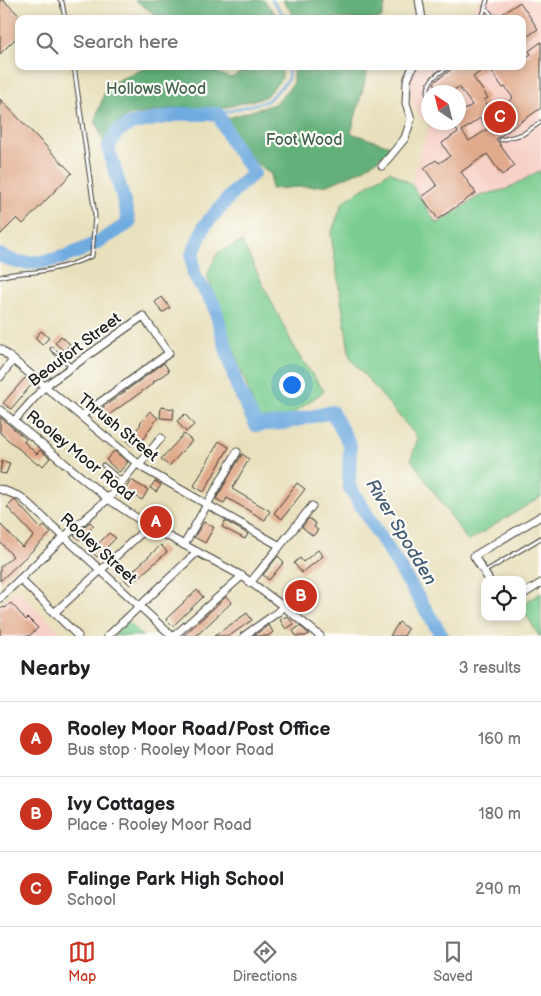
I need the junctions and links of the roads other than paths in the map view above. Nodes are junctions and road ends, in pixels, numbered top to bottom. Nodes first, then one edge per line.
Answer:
1 (60, 0) edge
2 (420, 0) edge
3 (487, 0) edge
4 (485, 7) junction
5 (64, 15) edge
6 (422, 15) edge
7 (483, 15) edge
8 (492, 15) edge
9 (75, 70) edge
10 (411, 70) edge
11 (444, 70) edge
12 (429, 85) edge
13 (541, 122) edge
14 (501, 140) dead end
15 (382, 166) dead end
16 (0, 276) edge
17 (0, 349) edge
18 (52, 349) dead end
19 (13, 360) junction
20 (72, 367) junction
21 (0, 377) edge
22 (45, 386) junction
23 (0, 410) edge
24 (81, 416) junction
25 (14, 421) junction
26 (161, 438) dead end
27 (237, 452) dead end
28 (138, 464) junction
29 (103, 465) dead end
30 (122, 481) junction
31 (0, 489) edge
32 (108, 499) junction
33 (207, 504) junction
34 (312, 506) dead end
35 (541, 516) edge
36 (149, 526) junction
37 (64, 537) junction
38 (541, 538) edge
39 (184, 545) junction
40 (280, 546) junction
41 (197, 552) junction
42 (102, 570) junction
43 (484, 572) junction
44 (242, 576) junction
45 (486, 576) edge
46 (20, 579) junction
47 (250, 583) junction
48 (541, 583) edge
49 (526, 592) edge
50 (1, 595) edge
51 (140, 606) junction
52 (283, 606) junction
53 (54, 613) junction
54 (78, 636) edge
55 (108, 636) edge
56 (173, 636) edge
57 (244, 636) edge
58 (320, 636) edge

1 - 5 lane
2 - 6 street
3 - 4 lane
4 - 7 lane
4 - 8 lane
9 - 16 lane
10 - 15 street
11 - 12 lane
13 - 14 lane
17 - 19 street, Thrush Street
18 - 20 lane
19 - 21 street
19 - 22 street, Thrush Street
20 - 22 street, Beaufort Street
20 - 24 street, Beaufort Street
22 - 24 street, Thrush Street
22 - 25 street, Beaufort Street
23 - 25 street, Rooley Moor Road
24 - 28 street, Thrush Street
25 - 32 street, Rooley Moor Road
26 - 28 street
27 - 33 street
28 - 30 street
28 - 33 street, Thrush Street
29 - 30 lane
30 - 32 street
31 - 37 street, Rooley Street
32 - 36 street, Rooley Moor Road
32 - 37 street
33 - 39 street
33 - 40 street, Thrush Street
34 - 40 street
35 - 43 street
36 - 39 street, Rooley Moor Road
36 - 42 street
37 - 42 street, Rooley Street
37 - 46 street
38 - 43 lane
39 - 41 street, Rooley Moor Road
40 - 47 street
41 - 44 street, Rooley Moor Road
41 - 51 street
42 - 51 street, Rooley Street
42 - 53 street
43 - 45 street
44 - 47 street, Rooley Moor Road
44 - 56 street
46 - 50 street
46 - 53 street
47 - 52 street, Rooley Moor Road
48 - 49 street
51 - 55 street
51 - 56 street, Rooley Street
52 - 57 street
52 - 58 street, Rooley Moor Road
53 - 54 street

